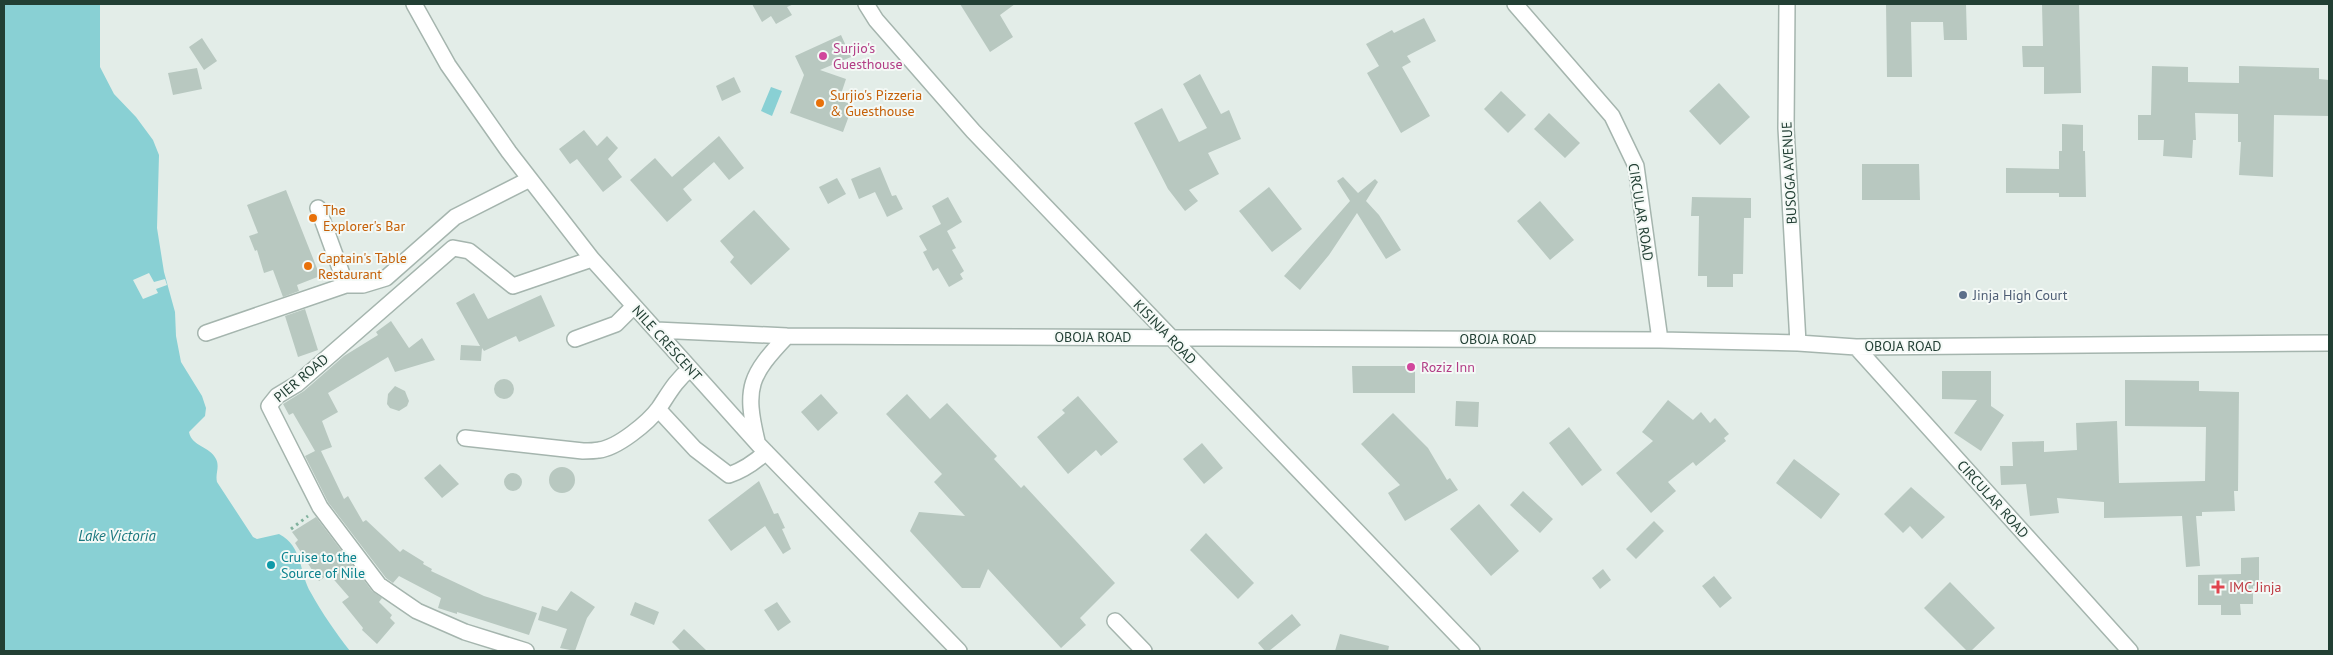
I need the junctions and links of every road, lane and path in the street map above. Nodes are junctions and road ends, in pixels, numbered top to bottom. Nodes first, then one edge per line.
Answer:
1 (414, 4) edge
2 (866, 4) edge
3 (1515, 4) edge
4 (1787, 4) edge
5 (530, 179) junction
6 (318, 208) dead end
7 (592, 259) junction
8 (346, 285) junction
9 (634, 306) junction
10 (656, 330) junction
11 (206, 333) dead end
12 (787, 336) junction
13 (1170, 337) junction
14 (575, 340) dead end
15 (1660, 340) junction
16 (1798, 343) junction
17 (2329, 343) edge
18 (1856, 347) junction
19 (690, 369) junction
20 (658, 409) junction
21 (465, 438) dead end
22 (762, 448) junction
23 (1115, 621) dead end
24 (526, 651) edge
25 (959, 651) edge
26 (1144, 651) edge
27 (1472, 651) edge
28 (2130, 651) edge

1 - 5 street, NILE CRESCENT
2 - 13 street, KISINJA ROAD
3 - 15 street, CIRCULAR ROAD
4 - 16 street, BUSOGA AVENUE
5 - 7 street, NILE CRESCENT
5 - 8 street
6 - 8 street
7 - 9 street, NILE CRESCENT
7 - 24 street, PIER ROAD
8 - 11 street
9 - 10 street, NILE CRESCENT
9 - 14 street
10 - 12 street, OBOJA ROAD
10 - 19 street, NILE CRESCENT
12 - 13 street, OBOJA ROAD
12 - 22 street
13 - 15 street, OBOJA ROAD
13 - 27 street, KISINJA ROAD
15 - 16 street, OBOJA ROAD
16 - 18 street, OBOJA ROAD
17 - 18 street, OBOJA ROAD
18 - 28 street, CIRCULAR ROAD
19 - 20 street
19 - 22 street, NILE CRESCENT
20 - 21 street
20 - 22 street
22 - 25 street, NILE CRESCENT
23 - 26 street

